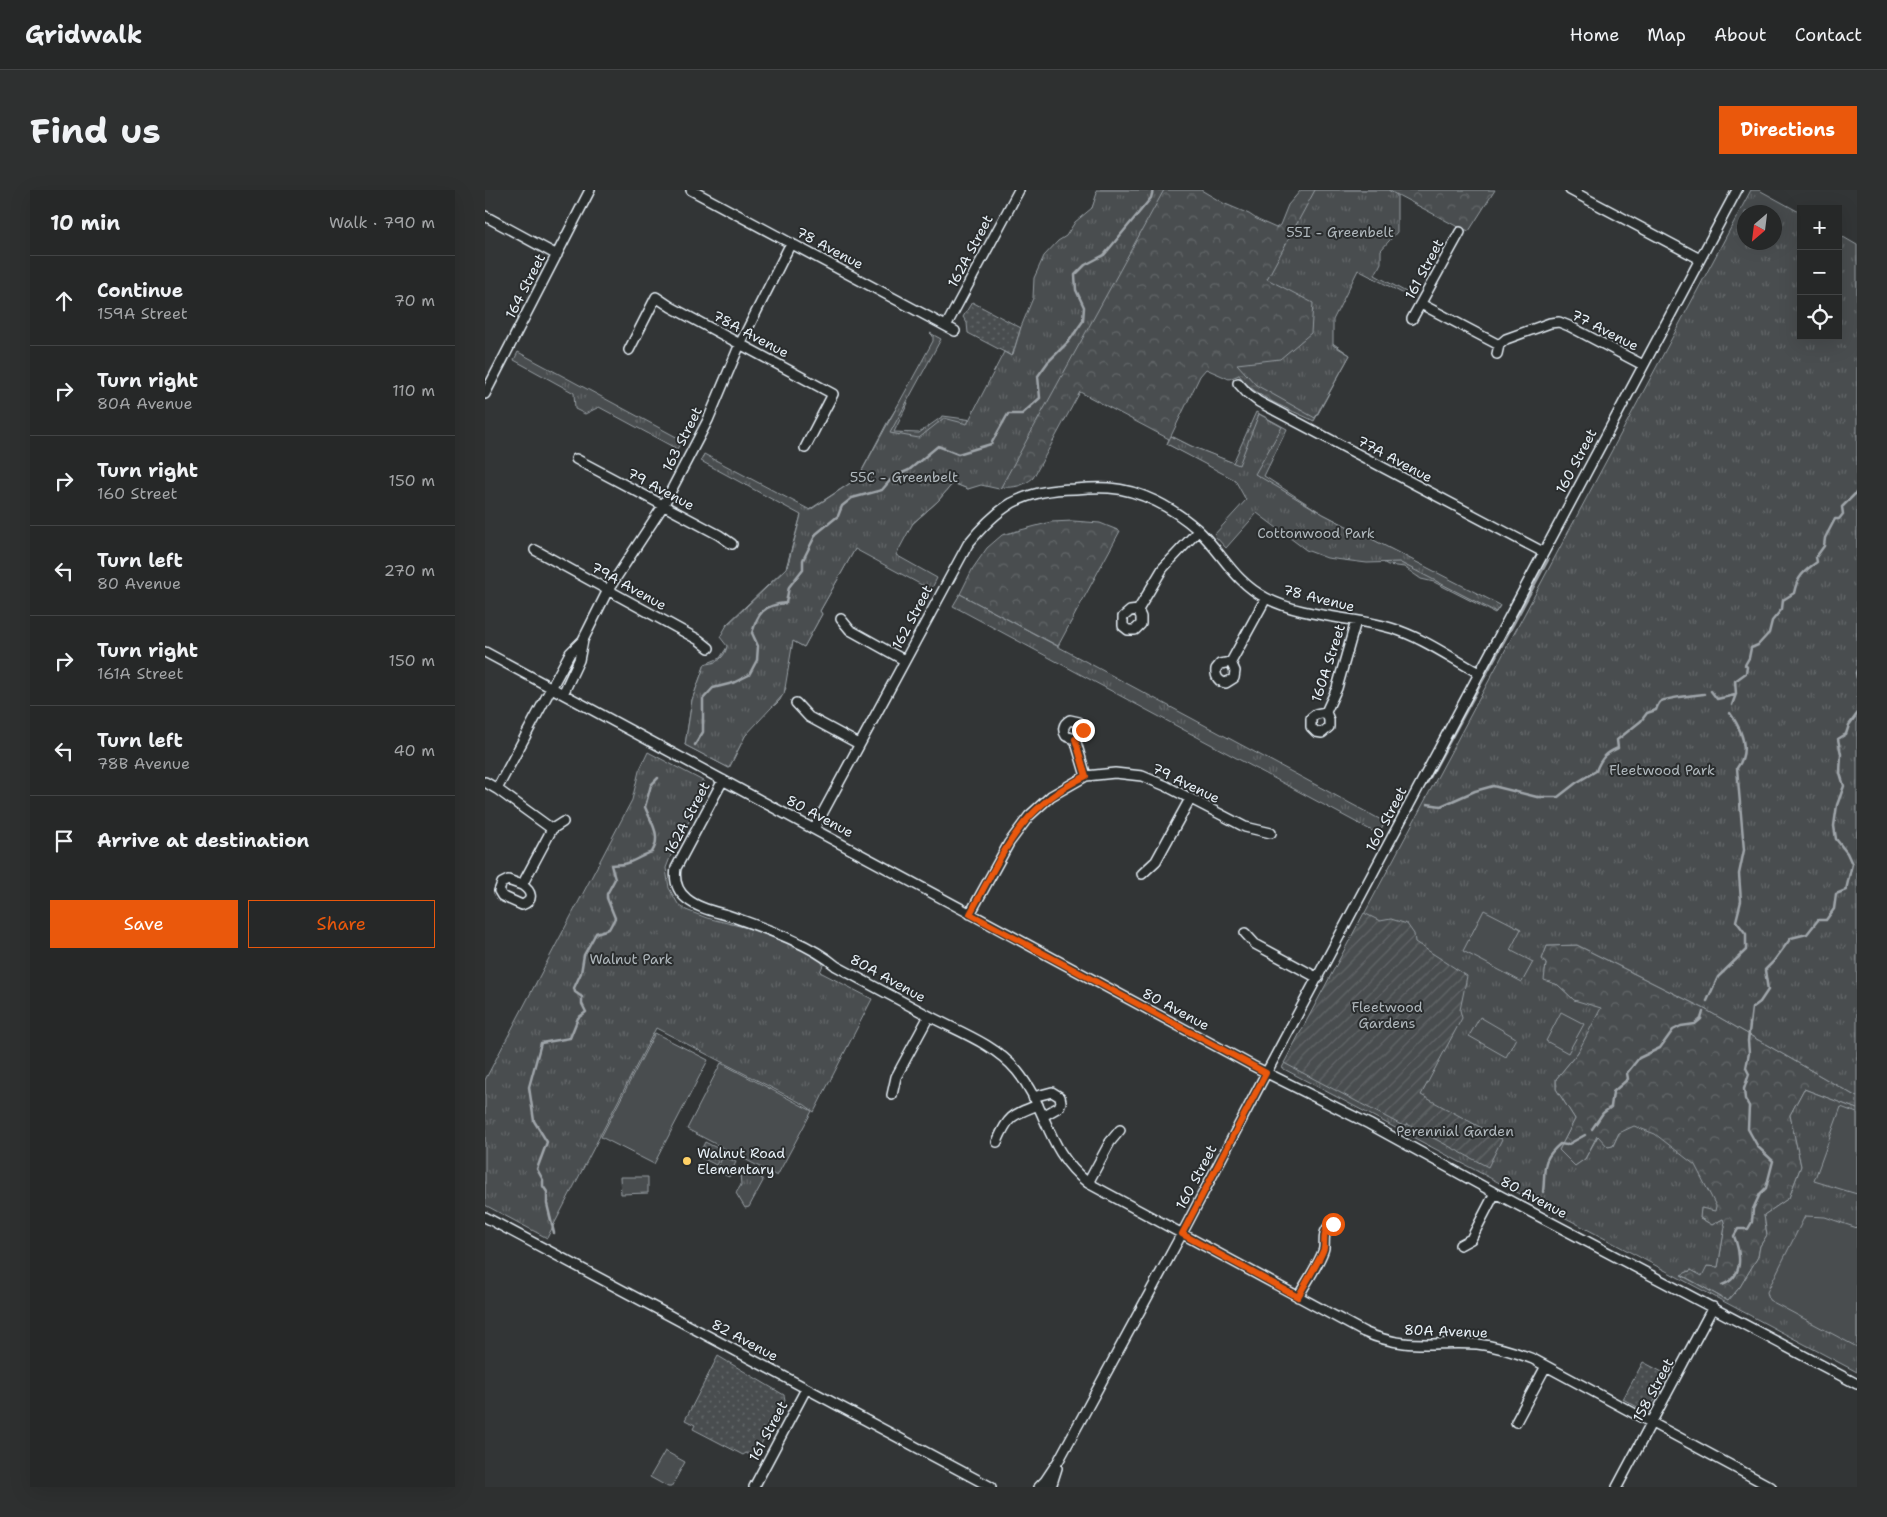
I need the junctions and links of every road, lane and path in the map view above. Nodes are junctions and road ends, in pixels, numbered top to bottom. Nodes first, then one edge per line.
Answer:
1 (590, 190) edge
2 (691, 190) edge
3 (1019, 190) edge
4 (1570, 190) edge
5 (1737, 190) edge
6 (485, 216) edge
7 (1460, 232) dead end
8 (791, 243) junction
9 (557, 255) junction
10 (1700, 259) junction
11 (1421, 304) junction
12 (1412, 319) dead end
13 (946, 326) junction
14 (955, 331) dead end
15 (740, 344) junction
16 (629, 350) dead end
17 (1643, 365) junction
18 (1238, 383) dead end
19 (485, 394) edge
20 (805, 448) dead end
21 (577, 459) dead end
22 (1092, 488) joint
23 (663, 506) junction
24 (1198, 530) junction
25 (732, 544) dead end
26 (535, 550) dead end
27 (1543, 552) junction
28 (608, 590) junction
29 (1266, 598) junction
30 (1137, 610) dead end
31 (841, 618) dead end
32 (1356, 621) junction
33 (583, 640) junction
34 (709, 648) dead end
35 (485, 652) edge
36 (904, 660) junction
37 (1231, 662) dead end
38 (1479, 673) junction
39 (551, 688) junction
40 (563, 694) junction
41 (796, 703) dead end
42 (1326, 712) dead end
43 (1075, 739) dead end
44 (859, 744) junction
45 (1086, 776) junction
46 (723, 780) junction
47 (485, 782) edge
48 (497, 789) junction
49 (1191, 799) junction
50 (563, 822) dead end
51 (552, 829) junction
52 (814, 829) junction
53 (1271, 834) dead end
54 (1142, 874) dead end
55 (522, 885) dead end
56 (712, 910) joint
57 (970, 914) junction
58 (1245, 933) dead end
59 (1318, 978) junction
60 (929, 1016) junction
61 (1266, 1073) junction
62 (892, 1095) dead end
63 (1036, 1101) junction
64 (1043, 1116) junction
65 (1120, 1130) dead end
66 (997, 1142) dead end
67 (1088, 1183) junction
68 (1495, 1193) junction
69 (485, 1217) edge
70 (1333, 1224) dead end
71 (1182, 1234) junction
72 (1460, 1245) dead end
73 (1298, 1297) junction
74 (1713, 1306) junction
75 (1546, 1366) junction
76 (1857, 1384) edge
77 (806, 1389) junction
78 (1516, 1422) dead end
79 (1651, 1422) junction
80 (1059, 1460) junction
81 (1760, 1484) edge
82 (754, 1487) edge
83 (991, 1487) edge
84 (1039, 1487) edge
85 (1051, 1487) edge
86 (1617, 1487) edge
87 (1771, 1487) edge

1 - 9 street, 164 Street
2 - 8 street, 78 Avenue
3 - 13 street, 162A Street
4 - 10 street
5 - 10 street, 160 Street
6 - 9 street
7 - 11 street, 161 Street
8 - 13 street, 78 Avenue
8 - 15 street, 163 Street
9 - 19 street, 164 Street
10 - 17 street, 160 Street
11 - 12 street, 161 Street
11 - 17 street, 77 Avenue
13 - 14 street, 78 Avenue
15 - 16 street, 78A Avenue
15 - 20 street, 78A Avenue
15 - 23 street, 163 Street
17 - 27 street, 160 Street
18 - 27 street, 77A Avenue
21 - 23 street, 79 Avenue
22 - 24 street, 78 Avenue
22 - 36 street, 162 Street
23 - 25 street, 79 Avenue
23 - 28 street, 163 Street
24 - 29 street, 78 Avenue
24 - 30 street
26 - 28 street, 79A Avenue
27 - 38 street, 160 Street
28 - 33 street, 163 Street
28 - 34 street, 79A Avenue
29 - 32 street, 78 Avenue
29 - 37 street
31 - 36 street
32 - 38 street, 78 Avenue
32 - 42 street, 160A Street
33 - 39 street, 163 Street
33 - 40 street, 163 Street
35 - 39 street, 80 Avenue
36 - 44 street, 162 Street
38 - 59 street, 160 Street
39 - 40 street, 80 Avenue
39 - 48 street, 163 Street
40 - 46 street, 80 Avenue
41 - 44 street
43 - 45 street
44 - 52 street, 162 Street
45 - 49 street, 79 Avenue
45 - 57 street
46 - 52 street, 80 Avenue
46 - 56 street, 162A Street
47 - 48 street
48 - 51 street
49 - 53 street, 79 Avenue
49 - 54 street
50 - 51 street
51 - 55 street
52 - 57 street, 80 Avenue
56 - 60 street, 80A Avenue
57 - 61 street, 80 Avenue
58 - 59 street
59 - 61 street, 160 Street
60 - 62 street
60 - 63 street, 80A Avenue
61 - 68 street, 80 Avenue
61 - 71 street, 160 Street
63 - 64 street, 80A Avenue
63 - 64 street
63 - 66 street
64 - 67 street, 80A Avenue
65 - 67 street
67 - 71 street, 80A Avenue
68 - 72 street
68 - 74 street, 80 Avenue
69 - 77 street, 82 Avenue
70 - 73 street
71 - 73 street, 80A Avenue
71 - 80 street, 160 Street
73 - 75 street, 80A Avenue
74 - 76 street, 80 Avenue
74 - 79 street, 158 Street
75 - 78 street
75 - 79 street, 80A Avenue
77 - 82 street, 161 Street
77 - 83 street, 82 Avenue
79 - 81 street, 80A Avenue
79 - 86 street, 158 Street
80 - 84 street, 160 Street
80 - 85 street, 160 Street
81 - 87 street, 80A Avenue

